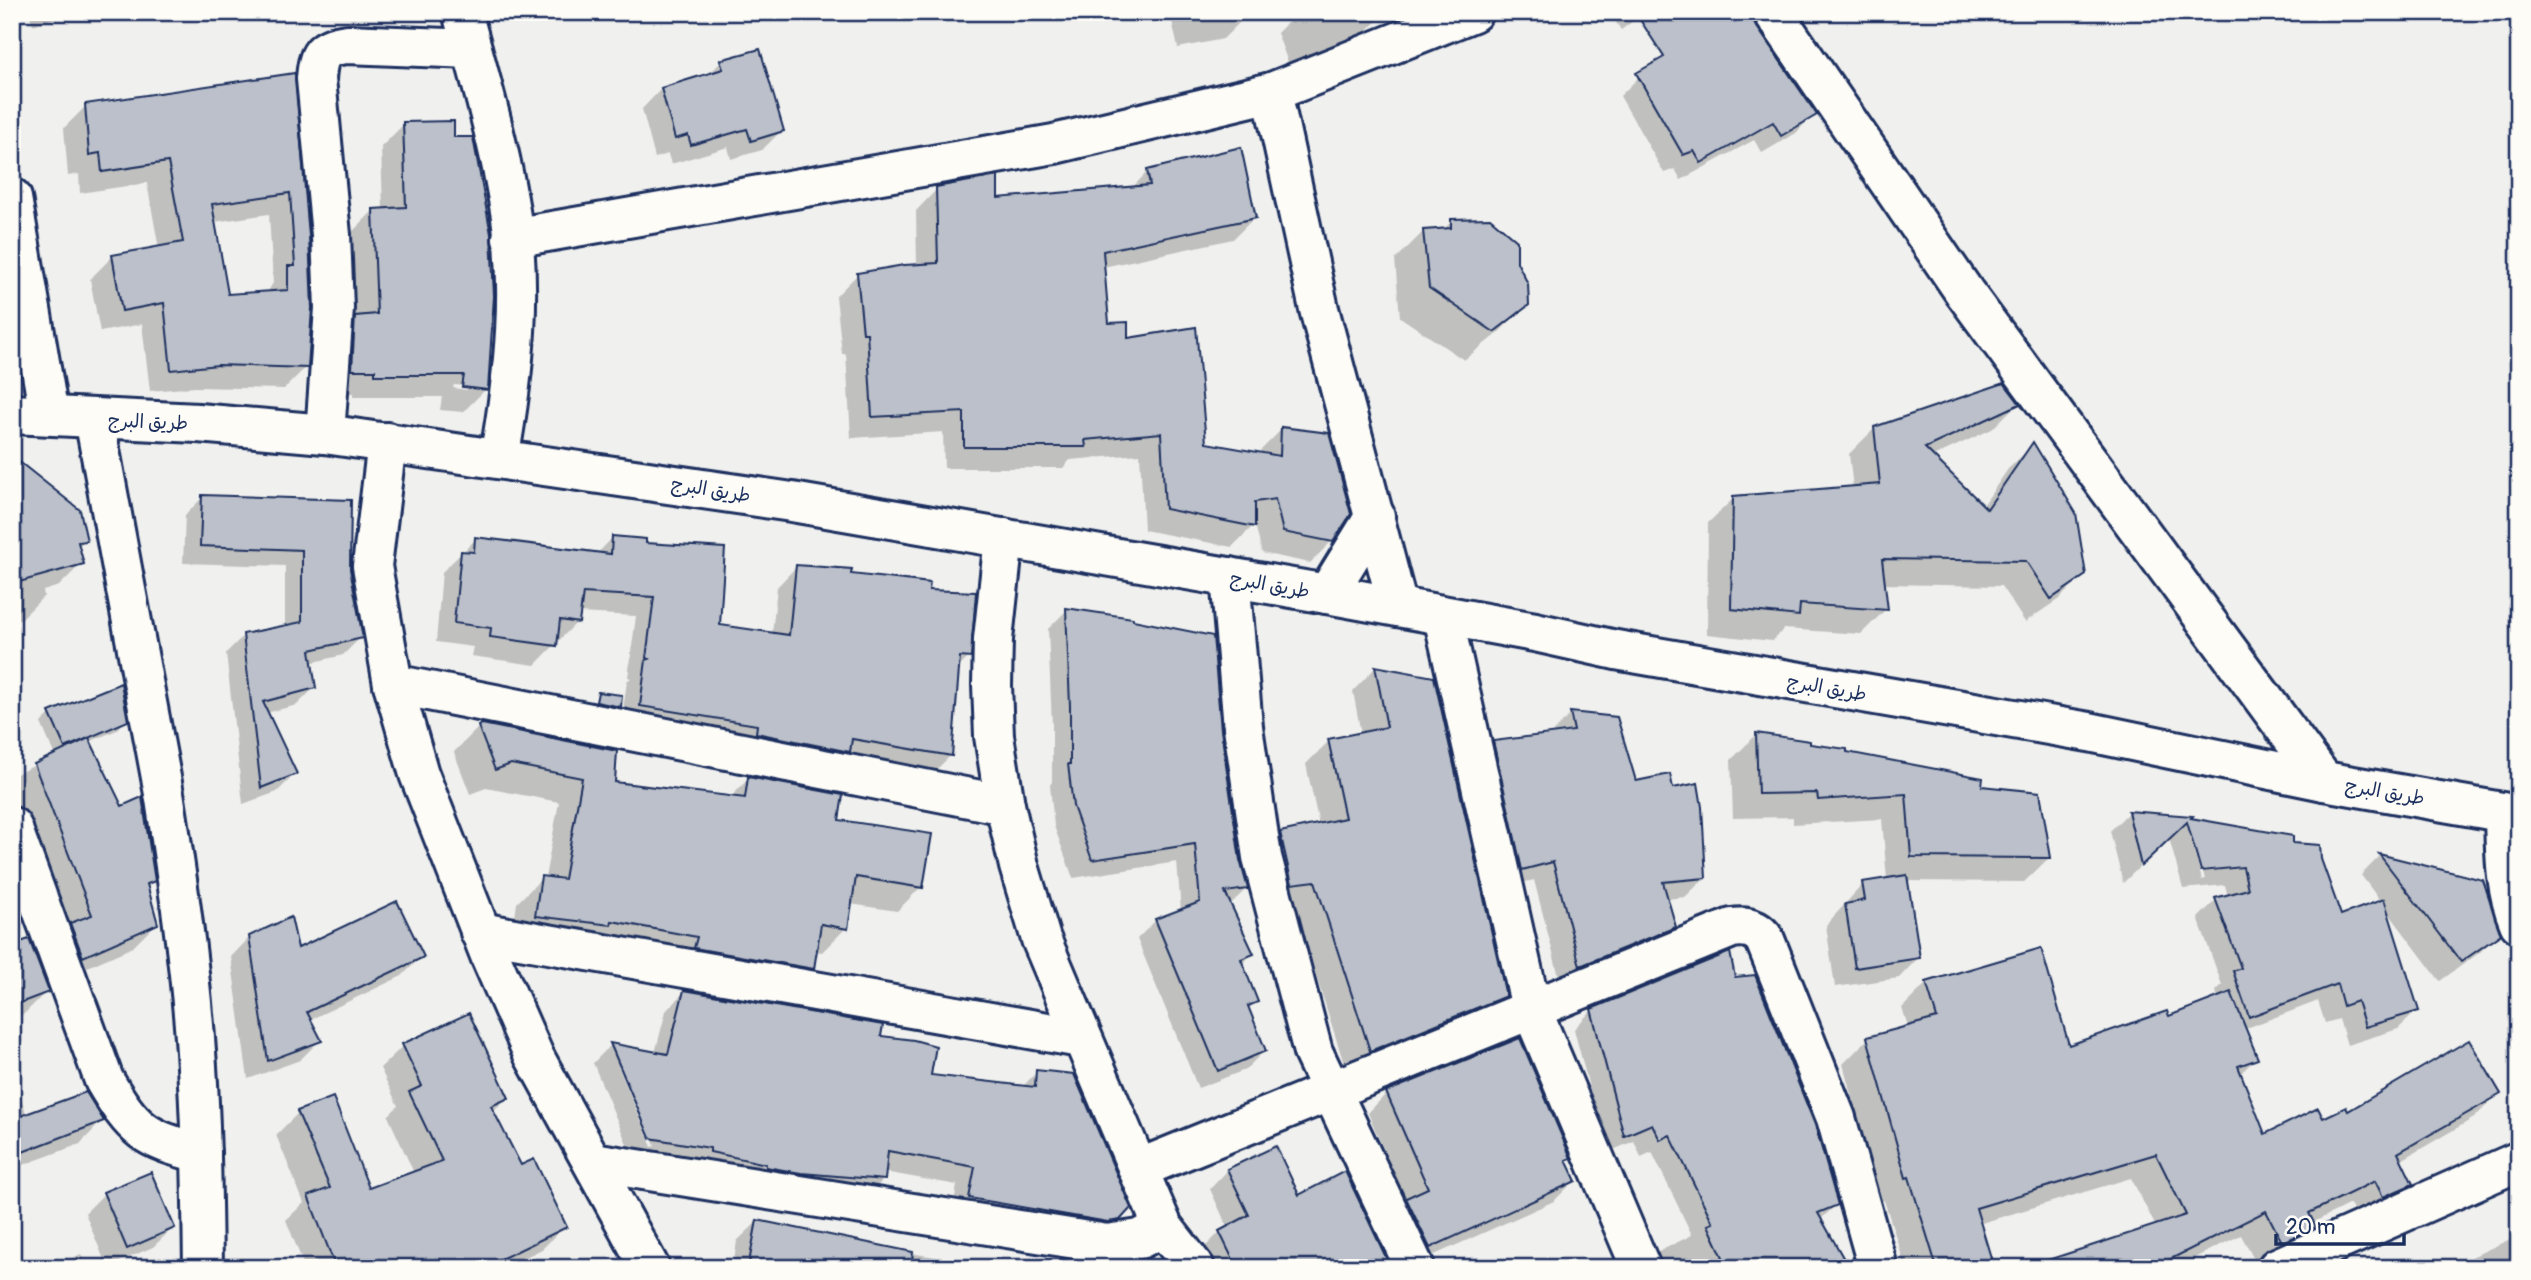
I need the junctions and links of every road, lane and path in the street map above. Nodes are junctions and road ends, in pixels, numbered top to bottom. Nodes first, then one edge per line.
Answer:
1 (462, 12) edge
2 (1473, 12) edge
3 (1773, 12) edge
4 (472, 49) junction
5 (1272, 92) junction
6 (12, 198) edge
7 (512, 238) junction
8 (31, 414) edge
9 (94, 418) junction
10 (325, 434) junction
11 (387, 442) junction
12 (499, 459) junction
13 (1375, 516) junction
14 (1004, 538) junction
15 (1230, 577) junction
16 (1327, 594) junction
17 (1398, 607) junction
18 (1443, 615) junction
19 (393, 684) junction
20 (2324, 781) junction
21 (1005, 805) junction
22 (2511, 814) edge
23 (12, 827) edge
24 (2519, 923) edge
25 (480, 932) junction
26 (1531, 1008) junction
27 (1081, 1038) junction
28 (1330, 1090) junction
29 (201, 1153) junction
30 (2519, 1161) edge
31 (593, 1162) junction
32 (1138, 1169) junction
33 (1163, 1227) junction
34 (203, 1268) edge
35 (650, 1268) edge
36 (1195, 1268) edge
37 (1415, 1268) edge
38 (1641, 1268) edge
39 (1878, 1268) edge
40 (2277, 1268) edge

1 - 4 street
2 - 5 street
3 - 20 street
4 - 7 street
4 - 10 street
5 - 7 street
5 - 13 street
6 - 8 street
7 - 12 street
8 - 9 street, طريق البرج
9 - 10 street, طريق البرج
9 - 29 street
10 - 11 street, طريق البرج
11 - 12 street, طريق البرج
11 - 19 street
12 - 14 street, طريق البرج
13 - 16 street
13 - 17 street
14 - 15 street, طريق البرج
14 - 21 street
15 - 16 street, طريق البرج
15 - 28 street
16 - 17 street, طريق البرج
17 - 18 street, طريق البرج
18 - 20 street, طريق البرج
18 - 26 street
19 - 21 street
19 - 25 street
20 - 22 street, طريق البرج
21 - 27 street
22 - 24 street
23 - 29 street
25 - 27 street
25 - 31 street
26 - 28 street
26 - 38 street
26 - 39 street
27 - 32 street
28 - 32 street
28 - 37 street
29 - 34 street
30 - 40 street
31 - 33 street
31 - 35 street
32 - 33 street
33 - 36 street

